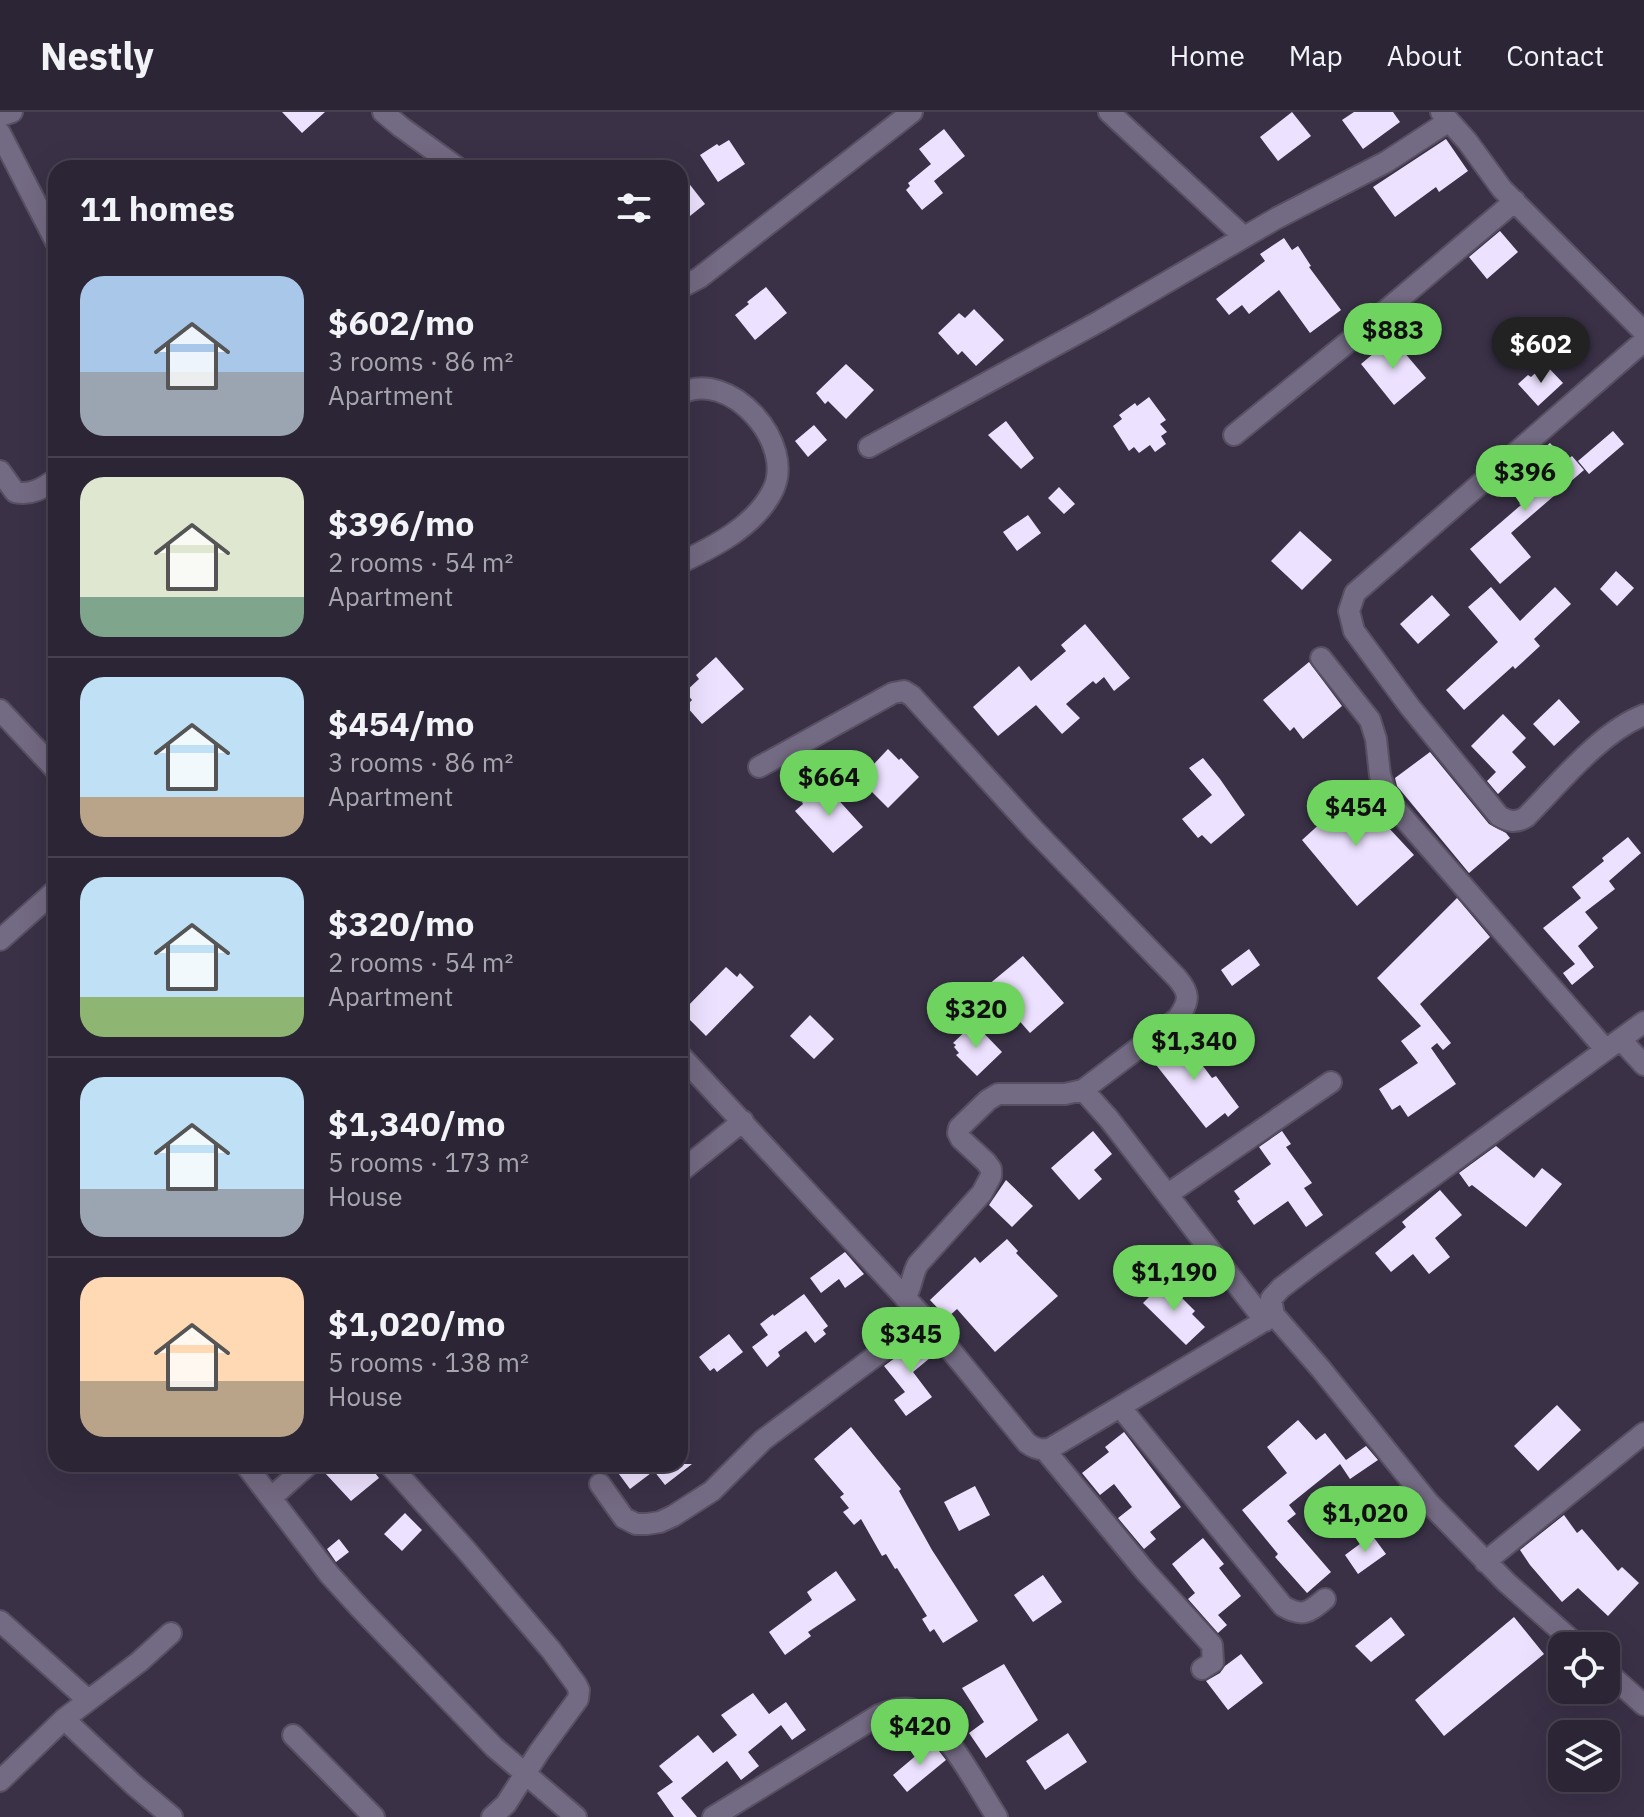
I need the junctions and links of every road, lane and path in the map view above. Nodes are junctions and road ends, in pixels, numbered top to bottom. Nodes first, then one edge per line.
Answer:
1 (12, 112) edge
2 (383, 112) edge
3 (912, 112) edge
4 (1109, 112) edge
5 (0, 116) edge
6 (1445, 116) edge
7 (0, 133) edge
8 (447, 160) edge
9 (1515, 201) junction
10 (48, 226) edge
11 (1244, 237) junction
12 (688, 284) edge
13 (1644, 332) edge
14 (1644, 341) edge
15 (688, 391) edge
16 (1234, 435) dead end
17 (869, 447) dead end
18 (0, 471) edge
19 (48, 484) edge
20 (688, 559) edge
21 (1321, 658) dead end
22 (0, 710) edge
23 (1644, 715) edge
24 (48, 761) edge
25 (759, 767) dead end
26 (48, 896) edge
27 (3, 932) edge
28 (1644, 1022) edge
29 (1614, 1045) junction
30 (688, 1063) edge
31 (1644, 1065) edge
32 (1331, 1082) dead end
33 (1083, 1090) junction
34 (743, 1121) junction
35 (688, 1166) edge
36 (1168, 1194) junction
37 (905, 1298) junction
38 (1269, 1318) junction
39 (925, 1319) junction
40 (1121, 1408) junction
41 (1644, 1433) edge
42 (1045, 1450) junction
43 (252, 1472) edge
44 (300, 1472) edge
45 (396, 1472) edge
46 (600, 1484) dead end
47 (272, 1497) junction
48 (1485, 1562) junction
49 (1325, 1599) dead end
50 (0, 1621) edge
51 (1562, 1632) edge
52 (171, 1633) dead end
53 (1202, 1669) dead end
54 (1620, 1684) edge
55 (88, 1700) junction
56 (1644, 1705) edge
57 (64, 1719) junction
58 (293, 1735) dead end
59 (526, 1774) junction
60 (0, 1781) edge
61 (172, 1817) edge
62 (374, 1817) edge
63 (492, 1817) edge
64 (576, 1817) edge
65 (713, 1817) edge
66 (997, 1817) edge

1 - 5 street
2 - 8 street
3 - 12 street
4 - 11 street
6 - 9 street
6 - 11 street
7 - 10 street
9 - 13 street
9 - 16 street
11 - 17 street
14 - 23 street
15 - 20 street
18 - 19 street
21 - 29 street
22 - 24 street
25 - 33 street
26 - 27 street
28 - 29 street
29 - 31 street
29 - 38 street
30 - 34 street
32 - 36 street
33 - 36 street
33 - 37 street
34 - 35 street
34 - 37 street
36 - 38 street
37 - 39 street
38 - 40 street
38 - 48 street
39 - 42 street
39 - 46 street
40 - 42 street
40 - 49 street
41 - 48 street
42 - 53 street
43 - 47 street
44 - 47 street
45 - 59 street
47 - 59 street
48 - 51 street
50 - 55 street
52 - 55 street
54 - 56 street
55 - 57 street
57 - 60 street
57 - 61 street
58 - 62 street
59 - 63 street
59 - 64 street
65 - 66 street

